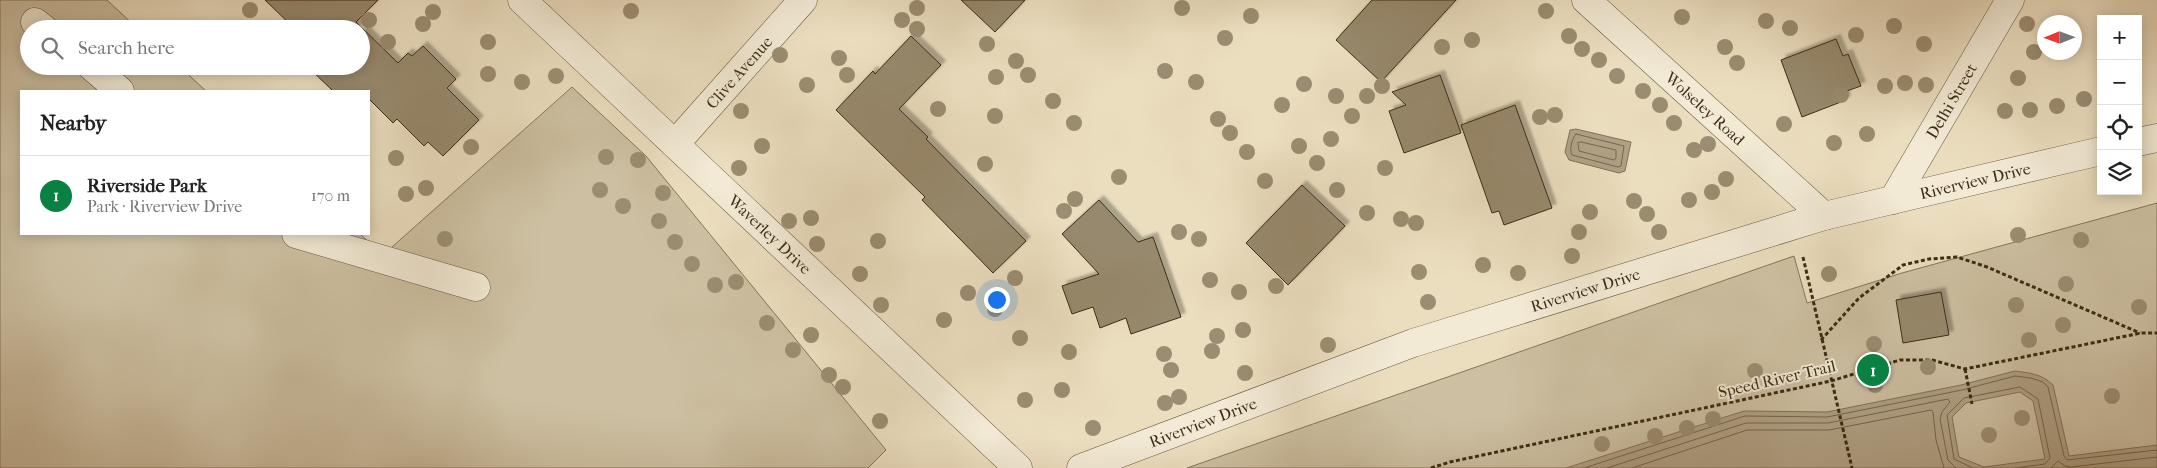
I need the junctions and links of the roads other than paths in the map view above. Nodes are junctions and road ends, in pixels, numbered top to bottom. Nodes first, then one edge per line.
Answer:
1 (522, 0) edge
2 (803, 0) edge
3 (1586, 0) edge
4 (2010, 0) edge
5 (101, 75) edge
6 (119, 90) edge
7 (2157, 138) edge
8 (2142, 141) edge
9 (675, 144) junction
10 (2097, 152) edge
11 (1893, 200) junction
12 (1824, 216) junction
13 (299, 235) edge
14 (476, 287) dead end
15 (1018, 468) edge
16 (1081, 468) edge

1 - 9 street, Waverley Drive
2 - 9 street, Clive Avenue
3 - 12 street, Wolseley Road
4 - 11 street, Delhi Street
5 - 6 street
7 - 8 street
9 - 15 street, Waverley Drive
10 - 11 street, Riverview Drive
11 - 12 street, Riverview Drive
12 - 16 street, Riverview Drive
13 - 14 street

